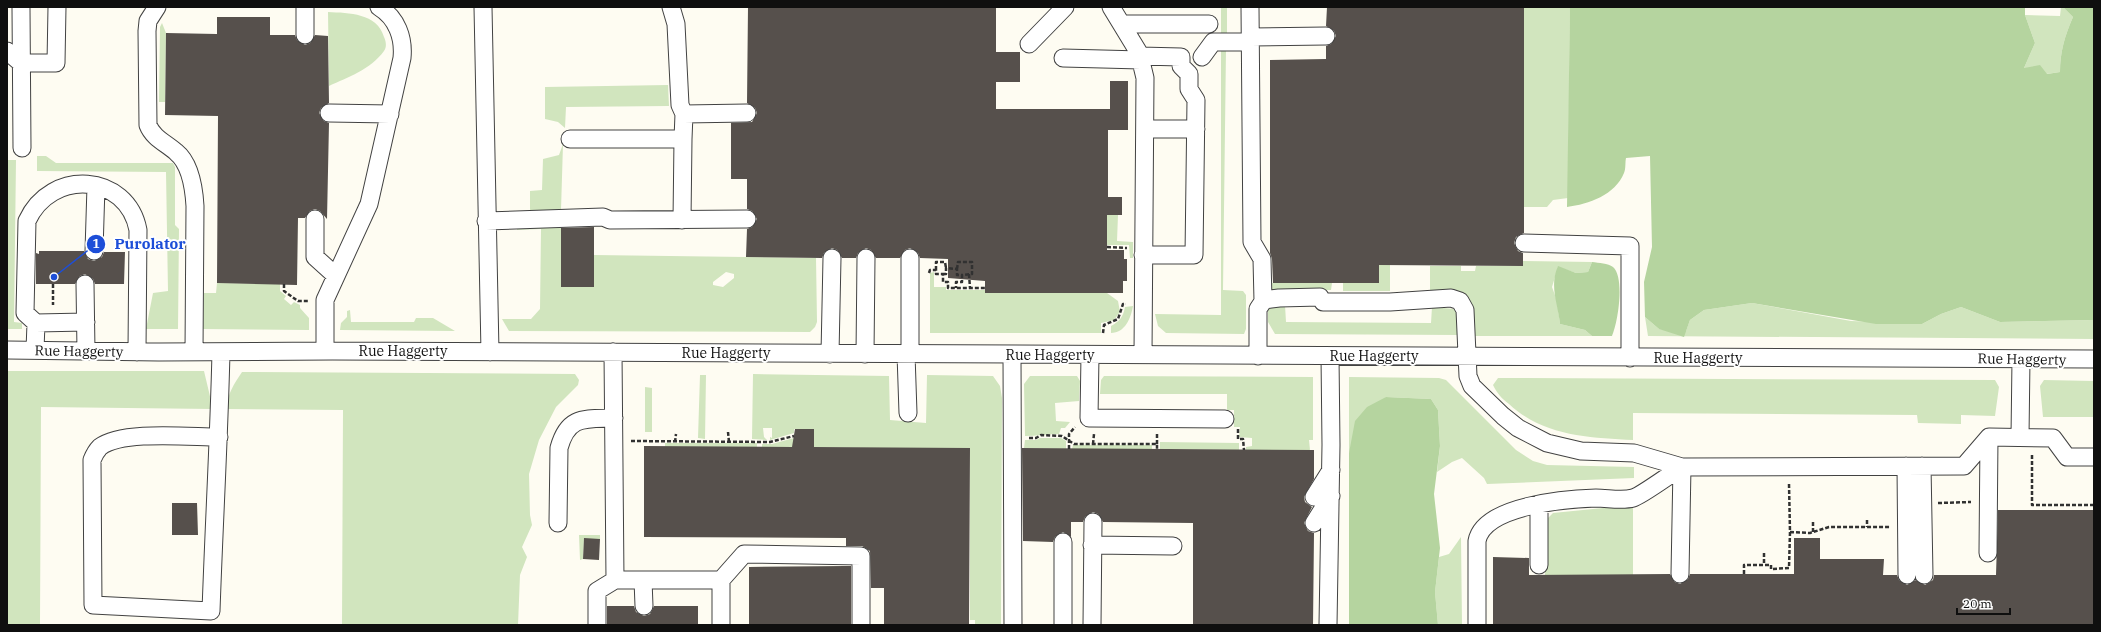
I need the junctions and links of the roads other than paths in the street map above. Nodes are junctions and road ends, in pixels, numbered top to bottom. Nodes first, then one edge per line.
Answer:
1 (57, 7) edge
2 (157, 7) edge
3 (305, 7) edge
4 (379, 7) edge
5 (483, 7) edge
6 (671, 7) edge
7 (1065, 7) edge
8 (1111, 7) edge
9 (1250, 7) edge
10 (21, 8) dead end
11 (1122, 24) junction
12 (1209, 24) dead end
13 (305, 35) dead end
14 (1326, 36) dead end
15 (1250, 40) junction
16 (1029, 44) dead end
17 (7, 51) edge
18 (1181, 57) junction
19 (1063, 58) dead end
20 (1141, 58) junction
21 (21, 63) junction
22 (14, 82) edge
23 (329, 113) dead end
24 (747, 113) dead end
25 (390, 114) junction
26 (684, 114) junction
27 (1145, 129) junction
28 (1196, 129) junction
29 (570, 139) dead end
30 (683, 139) junction
31 (22, 148) dead end
32 (96, 186) junction
33 (315, 219) dead end
34 (747, 219) dead end
35 (682, 220) junction
36 (486, 221) junction
37 (1524, 243) dead end
38 (94, 252) dead end
39 (1136, 254) junction
40 (832, 258) dead end
41 (866, 258) dead end
42 (910, 258) dead end
43 (336, 276) junction
44 (85, 284) dead end
45 (1263, 301) junction
46 (86, 322) junction
47 (36, 323) junction
48 (7, 350) edge
49 (35, 350) junction
50 (86, 351) junction
51 (325, 351) junction
52 (137, 352) junction
53 (194, 352) junction
54 (221, 352) junction
55 (490, 352) junction
56 (614, 352) junction
57 (830, 354) junction
58 (865, 354) junction
59 (908, 354) junction
60 (1012, 354) junction
61 (1090, 355) junction
62 (1142, 355) junction
63 (1258, 356) junction
64 (1330, 356) junction
65 (1468, 357) junction
66 (1630, 358) junction
67 (2021, 358) junction
68 (2094, 359) edge
69 (908, 413) dead end
70 (614, 418) junction
71 (1225, 419) dead end
72 (219, 437) junction
73 (1989, 437) junction
74 (2020, 437) junction
75 (2094, 457) edge
76 (1914, 466) junction
77 (1682, 467) junction
78 (1331, 470) junction
79 (1331, 495) junction
80 (1314, 496) dead end
81 (1539, 504) junction
82 (1092, 522) dead end
83 (1314, 522) dead end
84 (558, 523) dead end
85 (1063, 542) dead end
86 (1092, 544) junction
87 (1174, 546) dead end
88 (1988, 553) dead end
89 (1539, 565) dead end
90 (1680, 574) dead end
91 (1907, 575) dead end
92 (1924, 575) dead end
93 (615, 580) junction
94 (643, 580) junction
95 (721, 580) junction
96 (644, 606) dead end
97 (597, 625) edge
98 (721, 625) edge
99 (861, 625) edge
100 (1013, 625) edge
101 (1063, 625) edge
102 (1092, 625) edge
103 (1328, 625) edge
104 (1477, 625) edge

1 - 21 street
2 - 53 street
3 - 13 street
4 - 25 street
5 - 36 street
6 - 26 street
7 - 16 street
8 - 11 street
9 - 15 street
10 - 21 street
11 - 12 street
11 - 20 street
14 - 15 street
15 - 18 street
15 - 45 street
17 - 21 street
18 - 20 street
18 - 28 street
19 - 20 street
20 - 27 street
21 - 22 street
22 - 31 street
23 - 25 street
24 - 26 street
25 - 43 street
26 - 30 street
27 - 28 street
27 - 39 street
28 - 39 street
29 - 30 street
30 - 35 street
32 - 38 street
32 - 47 street
32 - 52 street
33 - 43 street
34 - 35 street
35 - 36 street
36 - 55 street
37 - 66 street
39 - 62 street
40 - 57 street
41 - 58 street
42 - 59 street
43 - 51 street
44 - 46 street
45 - 63 street
45 - 65 street
46 - 47 street
46 - 50 street
47 - 49 street
48 - 49 street, Rue Haggerty
49 - 50 street, Rue Haggerty
50 - 52 street, Rue Haggerty
51 - 54 street, Rue Haggerty
51 - 55 street, Rue Haggerty
52 - 53 street, Rue Haggerty
53 - 54 street, Rue Haggerty
54 - 72 street
55 - 56 street, Rue Haggerty
56 - 57 street, Rue Haggerty
56 - 70 street
57 - 58 street, Rue Haggerty
58 - 59 street, Rue Haggerty
59 - 60 street, Rue Haggerty
59 - 69 street
60 - 61 street, Rue Haggerty
60 - 100 street
61 - 62 street, Rue Haggerty
61 - 71 street
62 - 63 street, Rue Haggerty
63 - 64 street, Rue Haggerty
64 - 65 street, Rue Haggerty
64 - 78 street
65 - 66 street, Rue Haggerty
65 - 77 street
66 - 67 street, Rue Haggerty
67 - 68 street, Rue Haggerty
67 - 74 street
70 - 84 street
70 - 93 street
72 - 72 street
73 - 74 street
73 - 76 street
73 - 88 street
74 - 75 street
76 - 77 street
76 - 91 street
76 - 92 street
77 - 81 street
77 - 90 street
78 - 79 street
78 - 80 street
79 - 83 street
79 - 103 street
81 - 89 street
81 - 104 street
82 - 86 street
85 - 101 street
86 - 87 street
86 - 102 street
93 - 94 street
93 - 97 street
94 - 95 street
94 - 96 street
95 - 98 street
95 - 99 street

